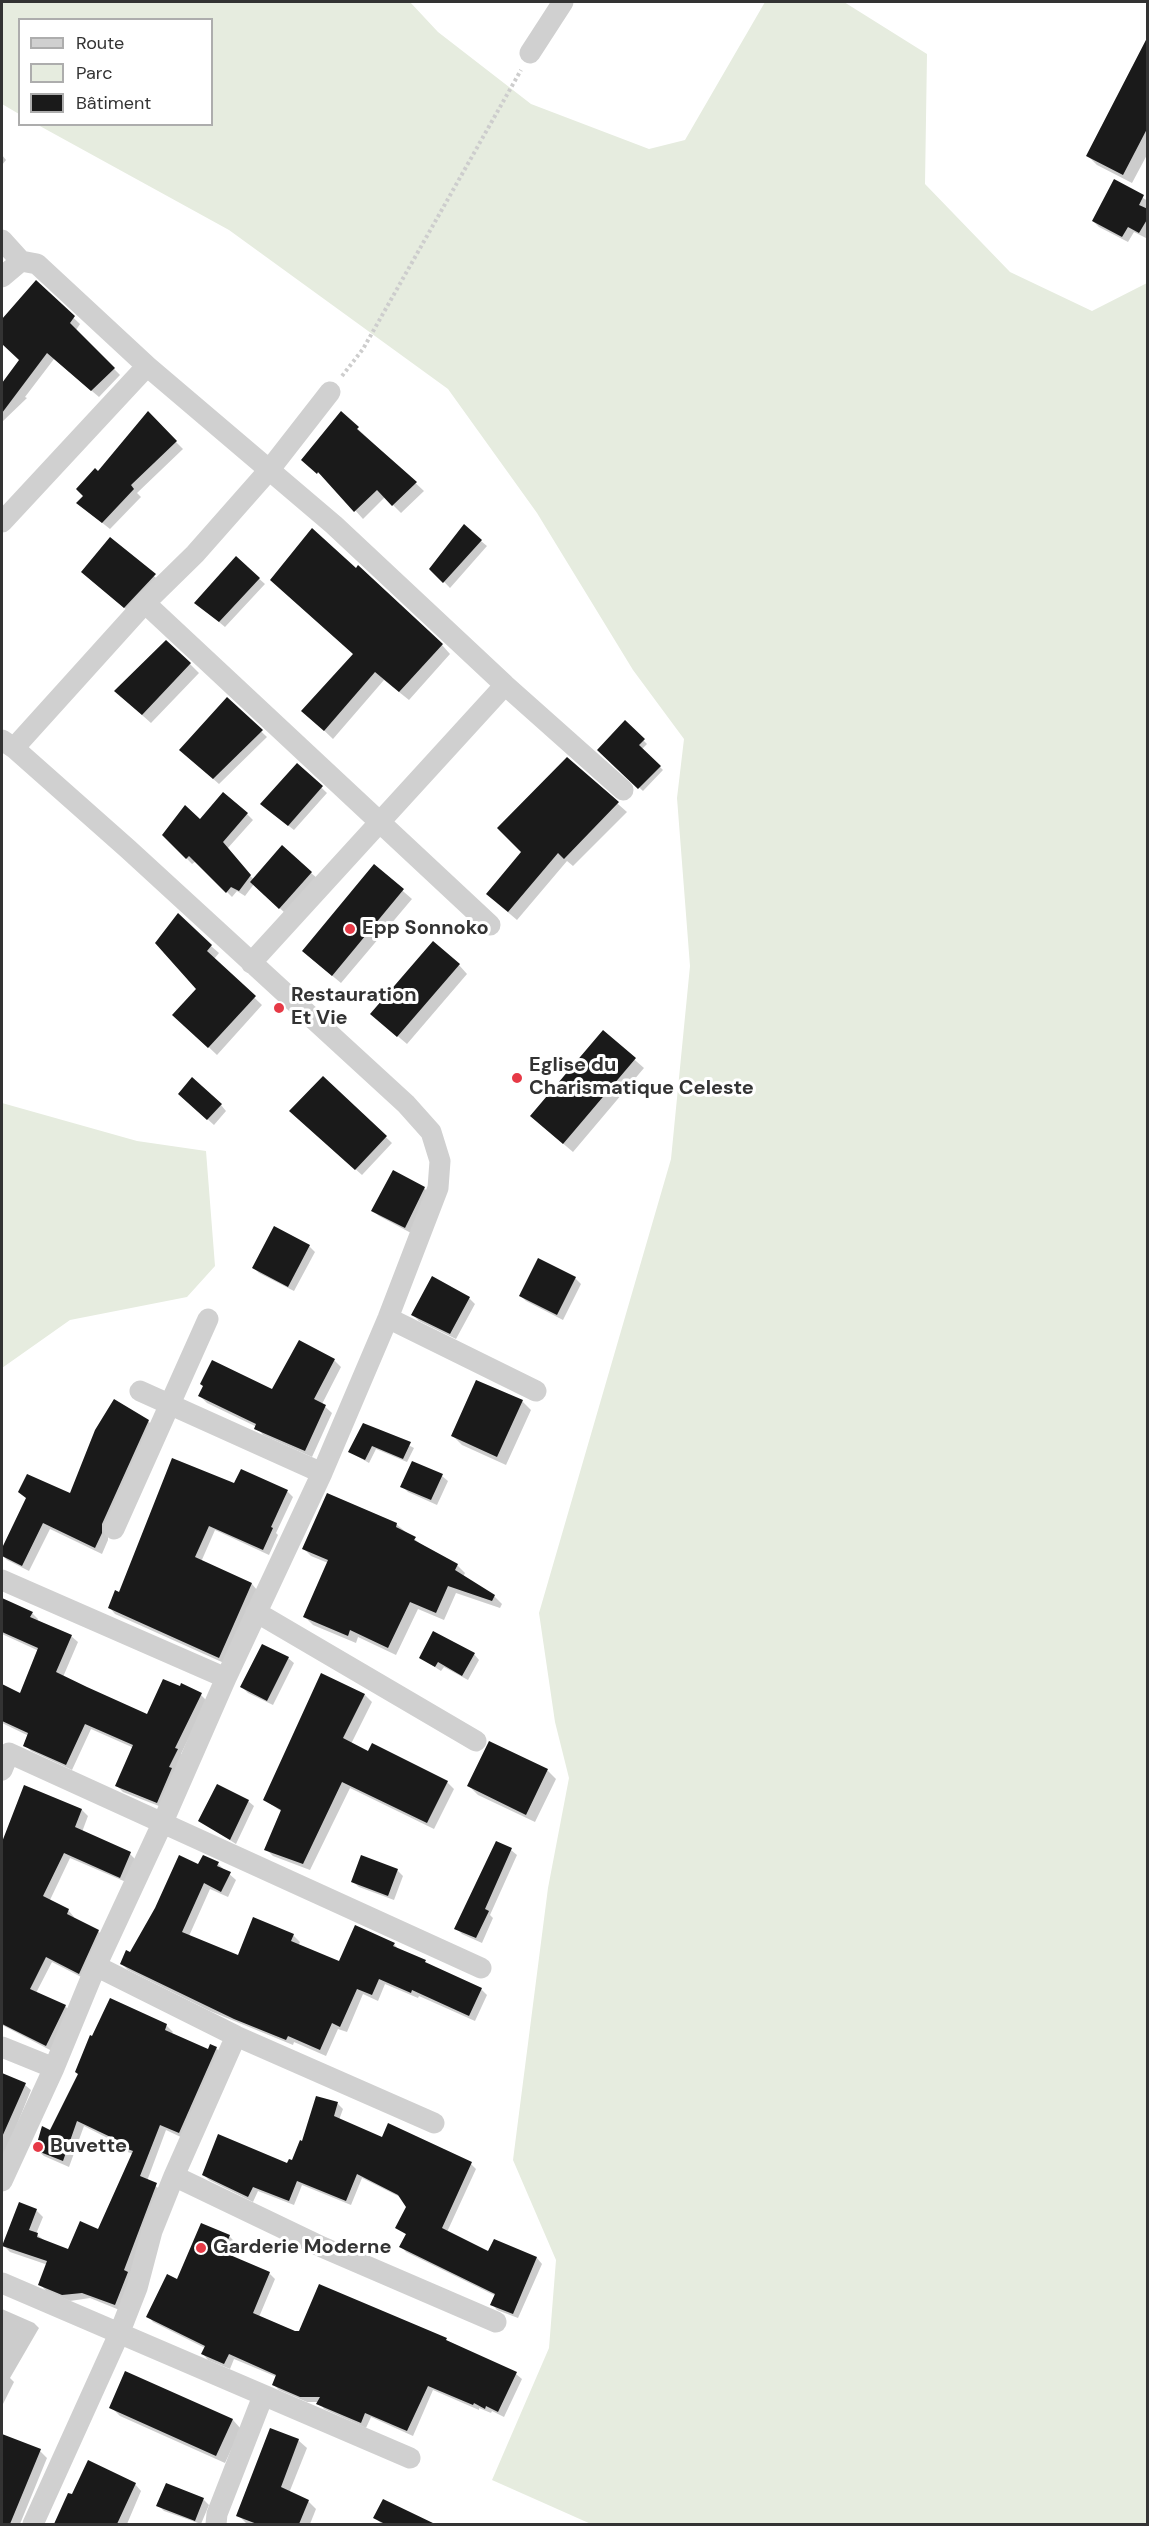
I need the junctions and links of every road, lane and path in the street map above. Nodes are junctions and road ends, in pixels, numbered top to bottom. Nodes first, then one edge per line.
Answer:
1 (563, 2) edge
2 (530, 53) joint
3 (2, 240) edge
4 (21, 261) junction
5 (2, 277) edge
6 (147, 366) junction
7 (330, 392) joint
8 (270, 469) junction
9 (2, 522) edge
10 (145, 603) junction
11 (505, 685) junction
12 (8, 744) edge
13 (623, 790) dead end
14 (380, 822) junction
15 (490, 925) dead end
16 (250, 963) junction
17 (388, 1318) junction
18 (208, 1319) dead end
19 (140, 1391) dead end
20 (536, 1391) dead end
21 (170, 1405) junction
22 (322, 1473) junction
23 (114, 1529) dead end
24 (2, 1580) edge
25 (256, 1612) junction
26 (226, 1677) junction
27 (476, 1742) dead end
28 (2, 1770) edge
29 (162, 1824) junction
30 (96, 1966) junction
31 (482, 1968) dead end
32 (236, 2036) junction
33 (2, 2047) edge
34 (54, 2068) junction
35 (434, 2123) dead end
36 (174, 2176) junction
37 (2, 2181) edge
38 (2, 2283) edge
39 (496, 2322) dead end
40 (119, 2334) junction
41 (263, 2396) junction
42 (410, 2458) dead end
43 (33, 2524) edge
44 (216, 2524) edge

1 - 2 street
2 - 7 path
3 - 4 street
4 - 5 street
4 - 6 street
6 - 8 street
6 - 9 street
7 - 8 street
8 - 10 street
8 - 11 street
10 - 12 street
10 - 14 street
11 - 13 street
11 - 14 street
12 - 16 street
14 - 15 street
14 - 16 street
16 - 17 street
17 - 20 street
17 - 22 street
18 - 21 street
19 - 21 street
21 - 22 street
21 - 23 street
22 - 25 street
24 - 26 street
25 - 26 street
25 - 27 street
26 - 29 street
28 - 29 street
29 - 30 street
29 - 31 street
30 - 32 street
30 - 34 street
32 - 35 street
32 - 36 street
33 - 34 street
34 - 37 street
36 - 39 street
36 - 40 street
38 - 40 street
40 - 41 street
40 - 43 street
41 - 42 street
41 - 44 street

